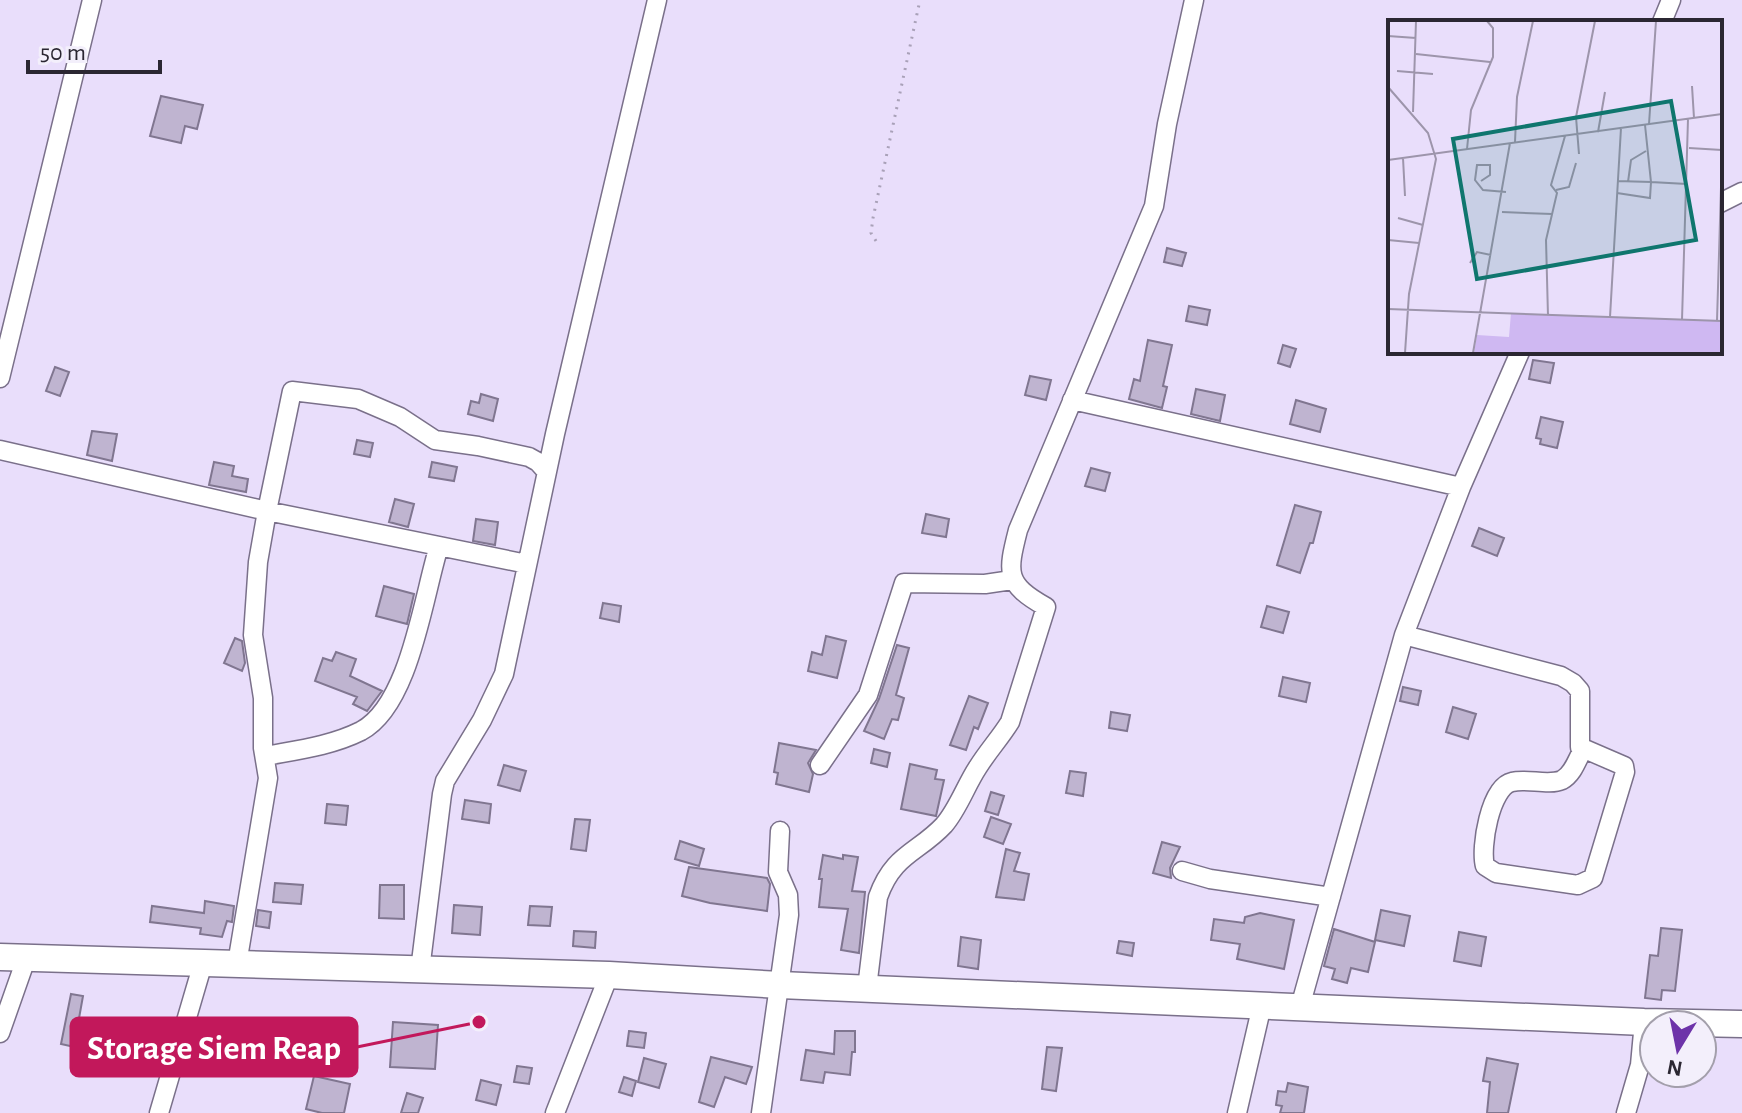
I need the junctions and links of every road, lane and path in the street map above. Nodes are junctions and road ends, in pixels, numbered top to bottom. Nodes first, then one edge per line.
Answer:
1 (92, 0) edge
2 (657, 0) edge
3 (920, 0) edge
4 (1194, 0) edge
5 (1671, 0) edge
6 (1663, 20) edge
7 (1742, 192) edge
8 (1722, 202) edge
9 (876, 241) dead end
10 (1519, 354) edge
11 (0, 378) edge
12 (1072, 400) junction
13 (0, 450) edge
14 (547, 472) junction
15 (1461, 487) junction
16 (267, 511) junction
17 (439, 546) junction
18 (527, 564) junction
19 (1012, 580) junction
20 (1404, 635) junction
21 (1583, 749) junction
22 (265, 756) junction
23 (820, 765) dead end
24 (780, 831) dead end
25 (1182, 871) dead end
26 (1331, 897) junction
27 (13, 958) edge
28 (203, 963) junction
29 (237, 964) junction
30 (420, 970) junction
31 (609, 975) junction
32 (780, 985) junction
33 (867, 988) junction
34 (1262, 1005) junction
35 (1300, 1007) junction
36 (1638, 1022) edge
37 (1718, 1024) edge
38 (1742, 1024) edge
39 (0, 1033) edge
40 (1638, 1072) edge
41 (159, 1113) edge
42 (555, 1113) edge
43 (761, 1113) edge
44 (1237, 1113) edge
45 (1626, 1113) edge

1 - 11 street
2 - 14 street
3 - 9 path
4 - 12 street
5 - 6 street
7 - 8 street
10 - 15 street
12 - 15 street
12 - 19 street
13 - 16 street
14 - 16 street
14 - 18 street
15 - 20 street
16 - 17 street
16 - 22 street
17 - 18 street
17 - 22 street
18 - 30 street
19 - 23 street
19 - 33 street
20 - 21 street
20 - 26 street
21 - 21 street
22 - 29 street
24 - 32 street
25 - 26 street
26 - 35 street
27 - 28 street
27 - 39 street
28 - 29 street
28 - 41 street
29 - 30 street
30 - 31 street
31 - 32 street
31 - 42 street
32 - 33 street
32 - 43 street
33 - 34 street
34 - 35 street
34 - 44 street
35 - 36 street
37 - 38 street
40 - 45 street

